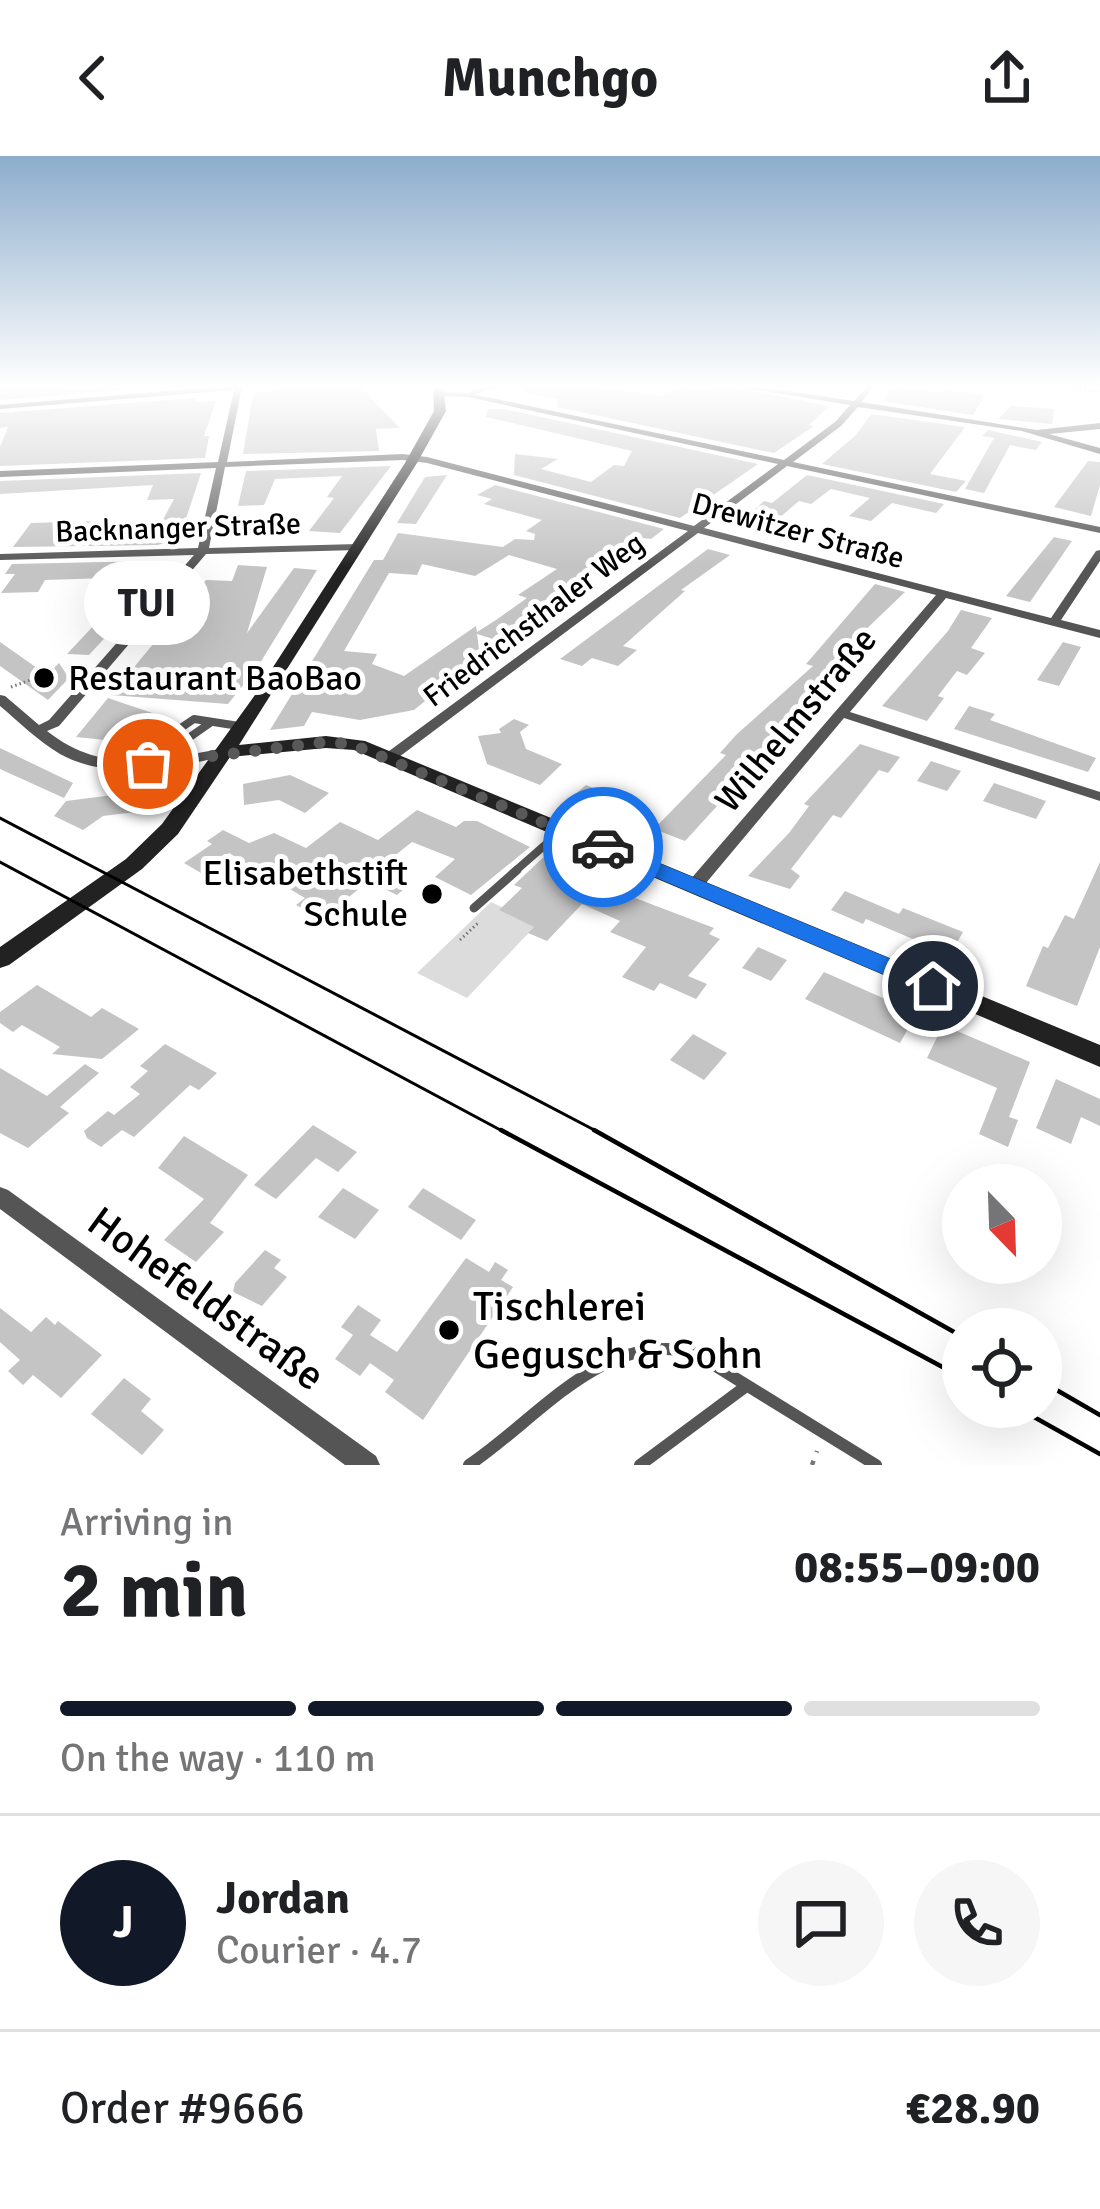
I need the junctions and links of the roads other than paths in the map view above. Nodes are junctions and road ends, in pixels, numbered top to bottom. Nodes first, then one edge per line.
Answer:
1 (225, 446) edge
2 (420, 446) edge
3 (707, 446) edge
4 (809, 446) edge
5 (413, 458) junction
6 (786, 463) junction
7 (220, 465) junction
8 (0, 474) edge
9 (696, 529) junction
10 (1100, 530) edge
11 (358, 547) junction
12 (203, 551) junction
13 (1100, 553) edge
14 (0, 557) edge
15 (943, 594) junction
16 (1054, 622) junction
17 (1100, 634) edge
18 (6, 693) edge
19 (841, 713) junction
20 (241, 726) junction
21 (38, 730) junction
22 (225, 752) junction
23 (390, 757) junction
24 (148, 764) junction
25 (1100, 797) edge
26 (562, 830) junction
27 (695, 885) junction
28 (474, 908) dead end
29 (0, 958) edge
30 (1100, 1056) edge
31 (0, 1197) edge
32 (745, 1387) junction
33 (367, 1465) edge
34 (469, 1465) edge
35 (640, 1465) edge
36 (876, 1465) edge

1 - 7 street
2 - 5 main road
3 - 6 street
4 - 6 street, Friedrichsthaler Weg
5 - 7 street, Drewitzer Straße
5 - 9 street, Drewitzer Straße
5 - 11 main road
6 - 9 street, Friedrichsthaler Weg
6 - 10 street
7 - 8 street, Drewitzer Straße
7 - 12 street
9 - 15 street, Drewitzer Straße
9 - 23 street, Friedrichsthaler Weg
11 - 12 street, Backnanger Straße
11 - 20 main road
12 - 14 street, Backnanger Straße
12 - 21 street
13 - 16 street
15 - 16 street, Drewitzer Straße
15 - 19 street, Wilhelmstraße
16 - 17 street, Drewitzer Straße
18 - 21 street
19 - 25 street
19 - 27 street, Wilhelmstraße
20 - 22 main road
20 - 24 lane
21 - 24 street
22 - 23 main road
22 - 24 street
22 - 29 main road
23 - 26 main road
26 - 27 main road
26 - 28 lane
27 - 30 main road
31 - 33 street, Hohefeldstraße
32 - 34 lane
32 - 35 lane
32 - 36 lane

